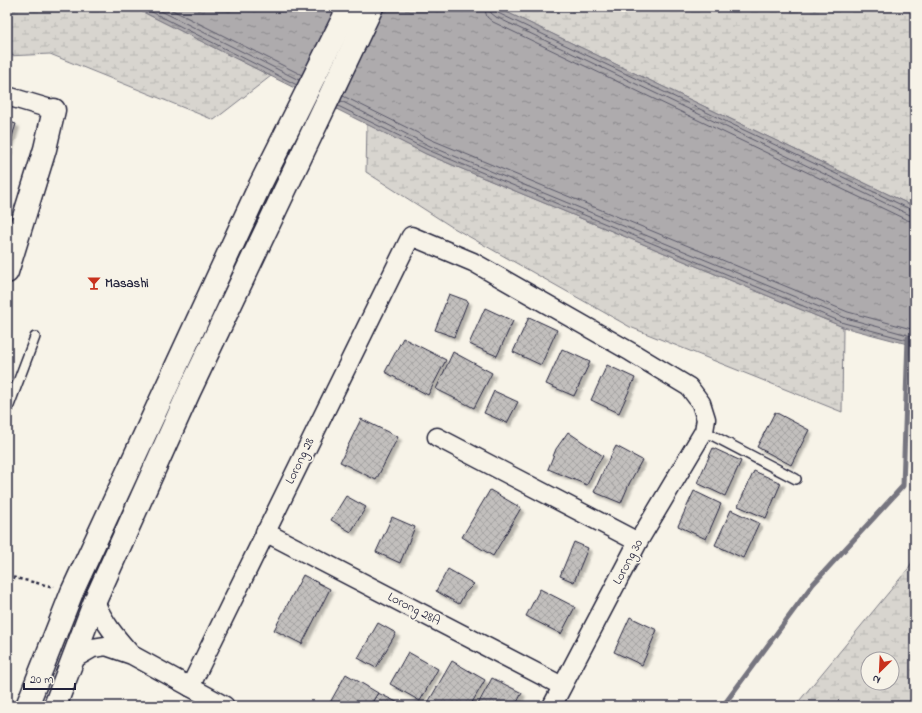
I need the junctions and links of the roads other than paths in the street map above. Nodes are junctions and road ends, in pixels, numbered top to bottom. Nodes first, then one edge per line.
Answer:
1 (349, 7) edge
2 (372, 7) edge
3 (7, 96) edge
4 (54, 110) joint
5 (9, 260) edge
6 (35, 338) dead end
7 (7, 411) edge
8 (705, 425) junction
9 (437, 437) dead end
10 (796, 479) dead end
11 (265, 532) junction
12 (638, 542) junction
13 (95, 601) junction
14 (132, 655) junction
15 (72, 660) junction
16 (190, 686) junction
17 (562, 686) junction
18 (27, 706) edge
19 (55, 706) edge
20 (225, 706) edge
21 (552, 706) edge

1 - 18 main road
2 - 13 main road
3 - 4 street
4 - 5 main road
6 - 7 lane
8 - 10 lane
8 - 11 street, Lorong 28
8 - 12 street, Lorong 30
9 - 12 street
11 - 16 street, Lorong 28
11 - 17 street, Lorong 28A
12 - 17 street, Lorong 30
13 - 14 street
13 - 15 main road
14 - 15 street
14 - 16 street
15 - 19 main road
16 - 20 street
17 - 21 street, Lorong 30

